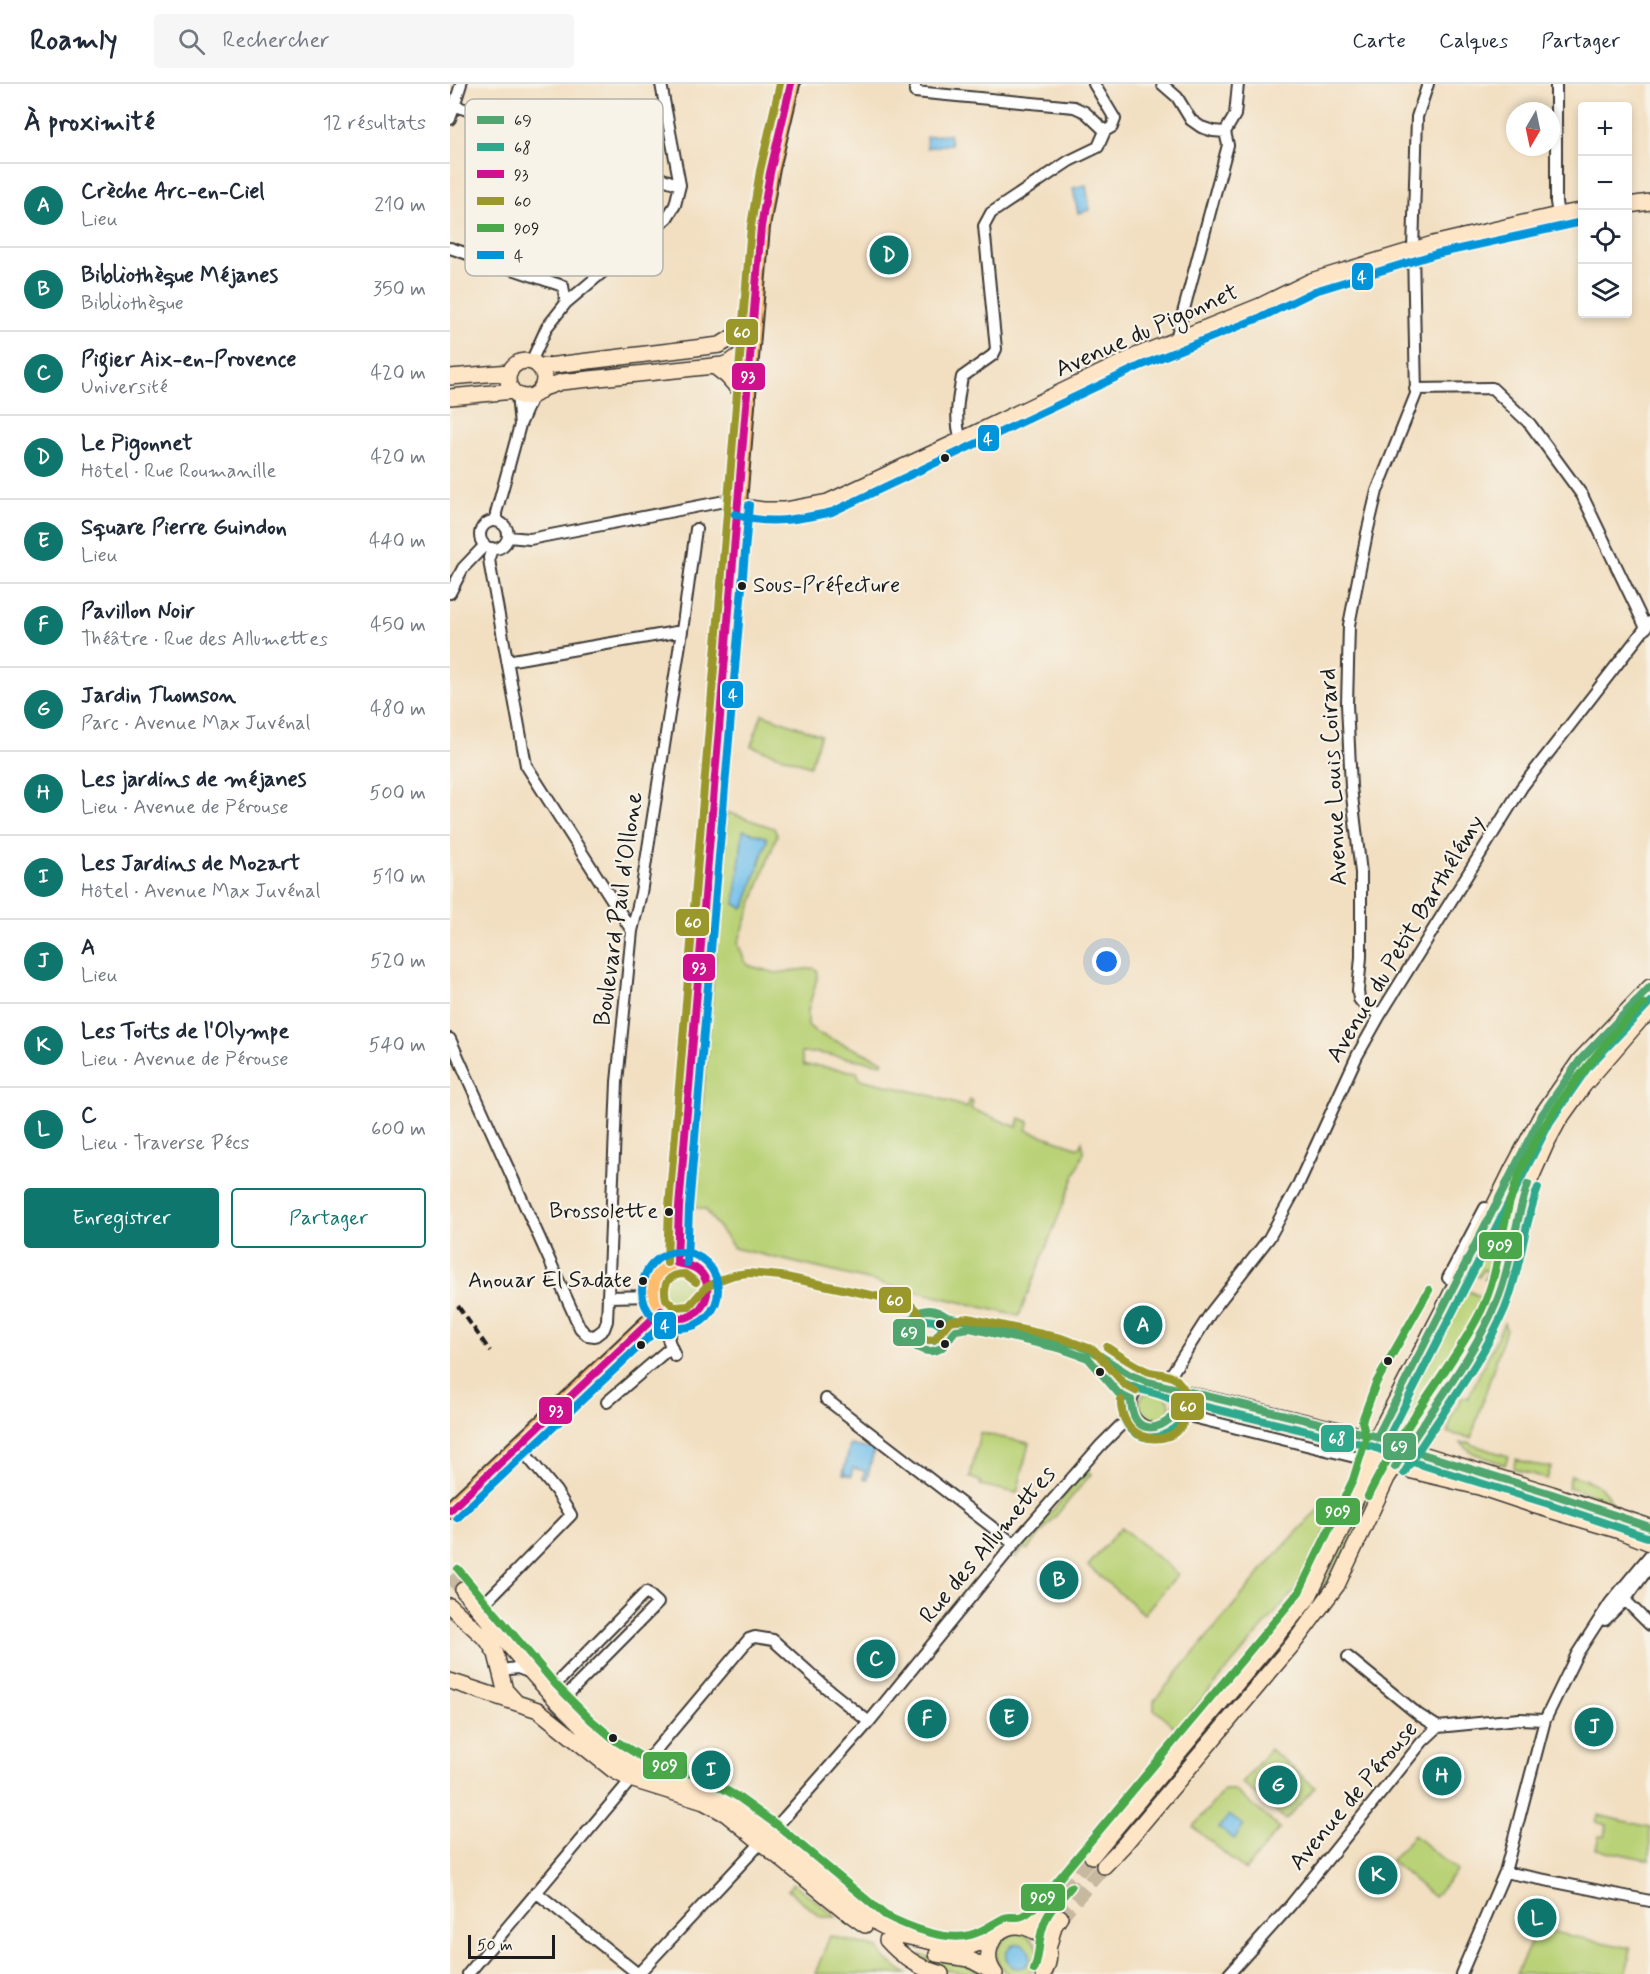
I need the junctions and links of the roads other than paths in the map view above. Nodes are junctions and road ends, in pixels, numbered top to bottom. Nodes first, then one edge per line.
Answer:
1 (461, 84) edge
2 (661, 84) edge
3 (791, 84) edge
4 (915, 84) edge
5 (1094, 84) edge
6 (1162, 84) edge
7 (1238, 84) edge
8 (1428, 84) edge
9 (1556, 84) edge
10 (452, 104) edge
11 (450, 119) edge
12 (1105, 131) junction
13 (1225, 132) junction
14 (663, 179) edge
15 (680, 185) junction
16 (1650, 202) edge
17 (1632, 204) edge
18 (1578, 212) edge
19 (1558, 215) junction
20 (663, 221) edge
21 (450, 248) edge
22 (1413, 250) junction
23 (465, 253) edge
24 (533, 276) edge
25 (598, 276) edge
26 (588, 285) junction
27 (563, 286) junction
28 (566, 303) junction
29 (755, 309) junction
30 (1176, 339) junction
31 (752, 342) junction
32 (720, 345) junction
33 (740, 356) junction
34 (535, 364) junction
35 (714, 366) junction
36 (510, 372) junction
37 (750, 375) junction
38 (450, 378) edge
39 (1415, 389) junction
40 (526, 393) junction
41 (450, 397) edge
42 (748, 400) junction
43 (961, 440) junction
44 (739, 504) junction
45 (496, 521) junction
46 (696, 529) dead end
47 (508, 537) junction
48 (489, 547) junction
49 (450, 593) edge
50 (1648, 625) edge
51 (682, 631) junction
52 (507, 662) junction
53 (632, 931) junction
54 (1650, 987) edge
55 (1650, 1013) edge
56 (1380, 1015) junction
57 (450, 1039) edge
58 (1541, 1116) junction
59 (677, 1263) junction
60 (1448, 1278) dead end
61 (608, 1297) junction
62 (663, 1308) junction
63 (1168, 1386) junction
64 (826, 1399) dead end
65 (607, 1402) dead end
66 (1131, 1406) junction
67 (1176, 1413) junction
68 (1134, 1418) junction
69 (1120, 1426) junction
70 (1377, 1437) junction
71 (524, 1440) junction
72 (1406, 1449) junction
73 (1371, 1461) junction
74 (1395, 1467) junction
75 (450, 1510) edge
76 (1650, 1527) edge
77 (1650, 1543) edge
78 (1014, 1544) junction
79 (1650, 1555) edge
80 (1650, 1566) edge
81 (463, 1590) tunnel mouth
82 (1625, 1600) junction
83 (450, 1606) edge
84 (479, 1609) junction
85 (1650, 1625) edge
86 (1594, 1631) junction
87 (1348, 1657) dead end
88 (500, 1670) junction
89 (532, 1673) junction
90 (450, 1681) edge
91 (554, 1697) junction
92 (515, 1701) junction
93 (1545, 1720) junction
94 (869, 1722) junction
95 (1438, 1727) junction
96 (635, 1774) junction
97 (766, 1837) junction
98 (1505, 1872) junction
99 (536, 1892) junction
100 (1650, 1902) edge
101 (1026, 1927) junction
102 (995, 1937) junction
103 (887, 1940) junction
104 (1048, 1949) junction
105 (640, 1972) edge
106 (994, 1973) edge
107 (1230, 1973) edge
108 (468, 1974) edge
109 (653, 1974) edge
110 (941, 1974) edge
111 (1042, 1974) edge
112 (1461, 1974) edge

1 - 10 street
2 - 15 street
3 - 29 main road
4 - 12 street
5 - 12 street
6 - 13 street
7 - 13 street
8 - 22 street, Avenue Louis Coirard
9 - 19 street
10 - 11 street
12 - 43 street
13 - 30 street
14 - 15 street
15 - 20 street
16 - 17 main road
18 - 19 main road, Avenue du Pigonnet
19 - 22 main road, Avenue du Pigonnet
21 - 23 street
22 - 30 main road, Avenue du Pigonnet
22 - 39 street, Avenue Louis Coirard
24 - 27 street
25 - 26 street
26 - 27 street
26 - 28 street
27 - 28 street
28 - 34 street
29 - 31 main road
29 - 32 main road
30 - 43 main road, Avenue du Pigonnet
31 - 33 main road
31 - 37 main road
32 - 33 main road
32 - 34 main road
33 - 35 main road
33 - 37 main road
34 - 36 main road
34 - 40 main road
35 - 40 main road
35 - 42 main road
36 - 38 main road
36 - 40 main road
37 - 42 main road
39 - 50 street
39 - 56 street, Avenue Louis Coirard
40 - 41 main road
40 - 45 street
42 - 44 main road
43 - 44 main road, Avenue du Pigonnet
44 - 47 street
44 - 59 main road
45 - 47 street
45 - 48 street
46 - 51 street, Boulevard Paul d'Ollone
47 - 48 street
48 - 49 street
48 - 52 street
50 - 56 street, Avenue du Petit Barthélémy
51 - 52 street
51 - 53 street, Boulevard Paul d'Ollone
52 - 53 street
53 - 61 street, Boulevard Paul d'Ollone
54 - 58 main road
55 - 72 main road
56 - 63 street, Avenue du Petit Barthélémy
57 - 61 street, Boulevard Paul d'Ollone
58 - 60 street
58 - 70 main road
59 - 62 main road
59 - 62 main road
61 - 62 street
62 - 65 street
62 - 71 main road
63 - 66 street
63 - 67 street
63 - 70 street
64 - 78 street
66 - 68 street
66 - 69 street, Rue des Allumettes
67 - 68 street
67 - 73 street
68 - 69 street, Rue des Allumettes
69 - 78 street, Rue des Allumettes
70 - 72 main road
70 - 73 main road
71 - 75 main road
71 - 84 street
72 - 74 main road
72 - 76 main road
73 - 74 main road
73 - 74 main road
74 - 77 main road
78 - 94 street, Rue des Allumettes
79 - 86 street
80 - 82 street
81 - 84 main road
82 - 85 street
82 - 86 street
83 - 88 main road
84 - 89 main road
86 - 93 street
87 - 95 street
88 - 89 street
88 - 92 main road
89 - 91 main road
90 - 92 main road
91 - 91 street
91 - 96 main road
92 - 96 main road
93 - 95 street, Avenue de Pérouse
93 - 98 street
94 - 96 street
94 - 97 street, Rue des Allumettes
95 - 107 street, Avenue de Pérouse
96 - 97 main road
96 - 99 street
97 - 102 main road
97 - 103 main road
97 - 105 street, Rue des Allumettes
98 - 100 street
98 - 112 street
99 - 105 street
99 - 108 street
101 - 102 main road
101 - 104 main road
101 - 104 main road
102 - 106 main road
103 - 106 main road
103 - 110 main road
104 - 111 main road
105 - 109 street

